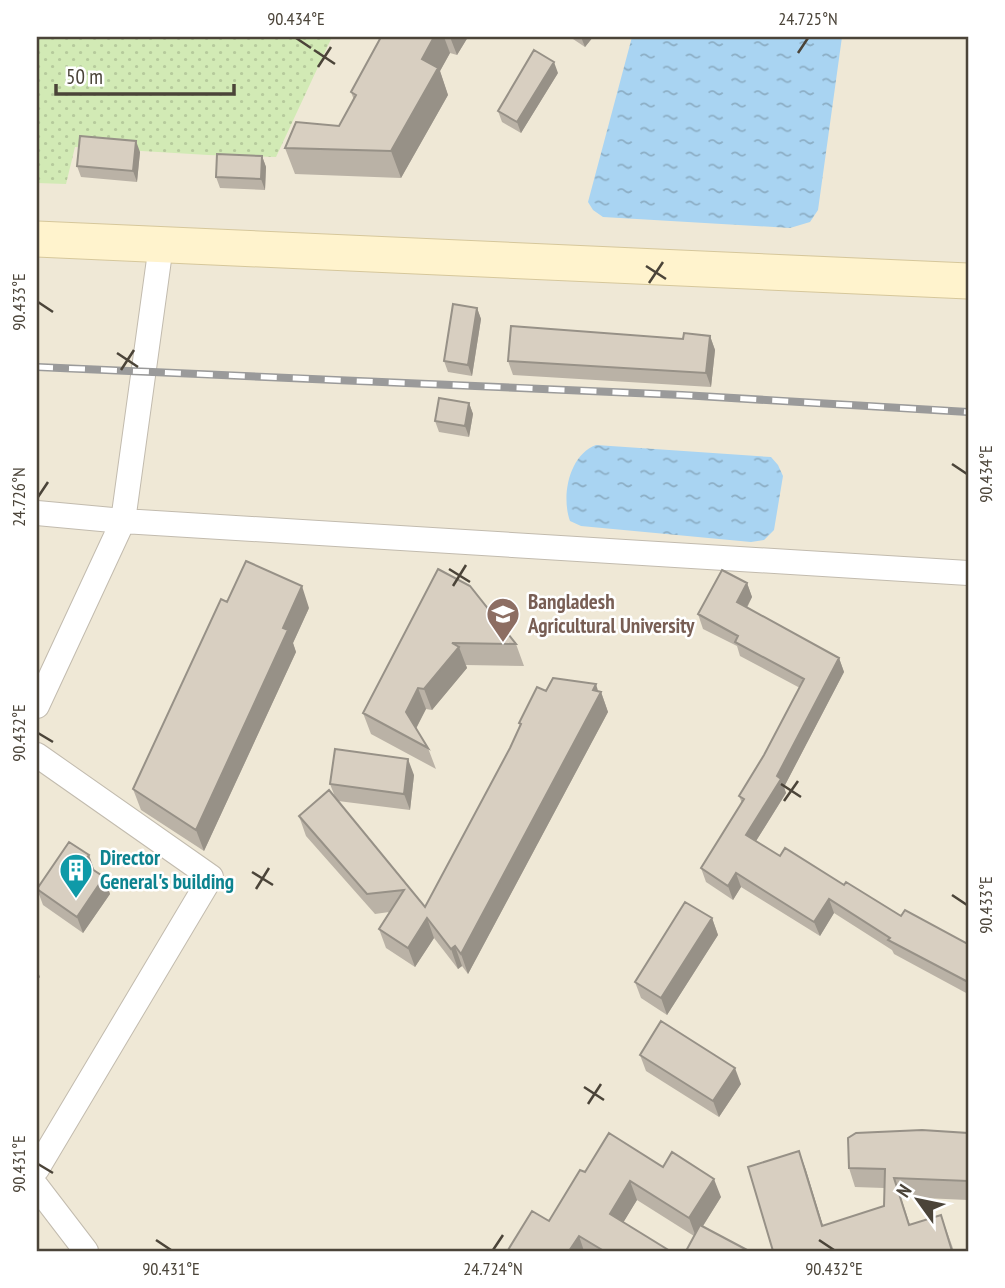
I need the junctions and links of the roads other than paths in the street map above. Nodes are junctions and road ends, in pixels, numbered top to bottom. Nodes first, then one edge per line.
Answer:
1 (37, 239) edge
2 (161, 245) junction
3 (968, 281) edge
4 (37, 513) edge
5 (123, 521) junction
6 (968, 573) edge
7 (37, 706) edge
8 (37, 755) edge
9 (37, 1169) edge
10 (37, 1187) edge
11 (86, 1251) edge

1 - 2 street
2 - 3 street
2 - 5 street
4 - 5 street
5 - 6 street
5 - 7 street
8 - 9 street
10 - 11 street

